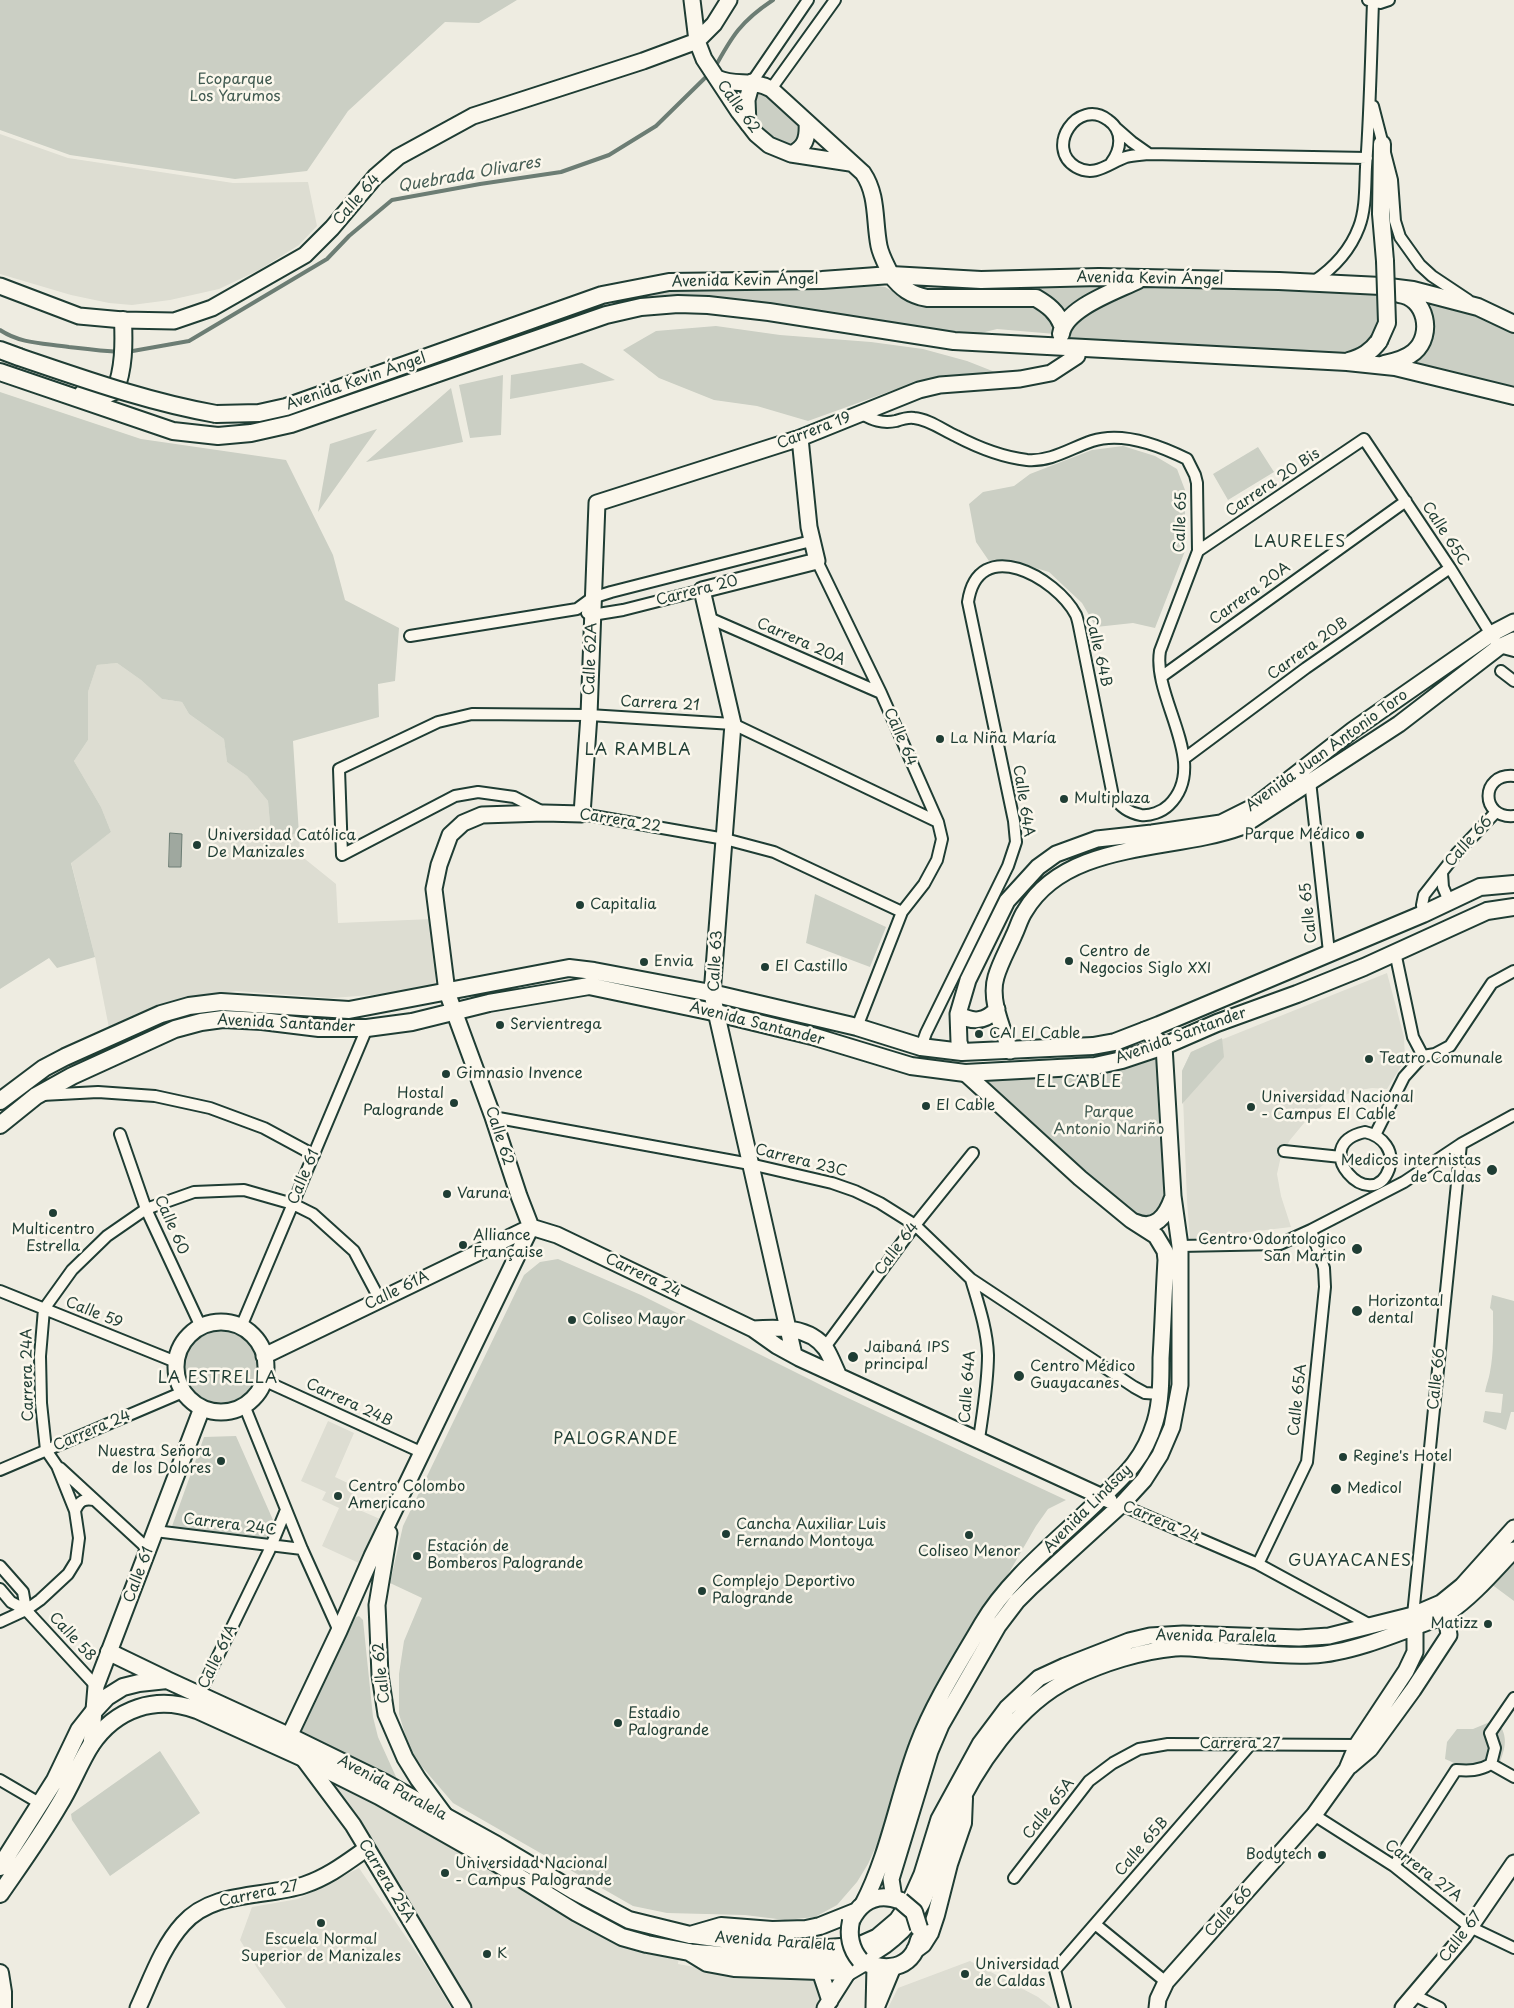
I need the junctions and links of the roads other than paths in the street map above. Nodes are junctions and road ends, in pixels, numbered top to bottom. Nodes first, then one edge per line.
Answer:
1 (692, 0) edge
2 (729, 0) edge
3 (808, 0) edge
4 (835, 0) edge
5 (1389, 0) edge
6 (1370, 1) edge
7 (697, 41) junction
8 (717, 77) junction
9 (752, 82) junction
10 (770, 89) junction
11 (1370, 91) junction
12 (807, 122) junction
13 (749, 126) junction
14 (1116, 127) junction
15 (1382, 144) junction
16 (791, 154) junction
17 (1148, 154) junction
18 (1367, 158) junction
19 (850, 162) junction
20 (1111, 163) junction
21 (891, 275) junction
22 (1140, 279) junction
23 (1312, 282) junction
24 (1364, 285) junction
25 (0, 286) edge
26 (1478, 307) junction
27 (1514, 324) edge
28 (1062, 325) junction
29 (123, 328) junction
30 (1059, 347) junction
31 (0, 350) edge
32 (1209, 354) junction
33 (1077, 356) junction
34 (1347, 362) junction
35 (1380, 365) junction
36 (0, 372) edge
37 (1034, 376) junction
38 (31, 383) junction
39 (115, 391) junction
40 (1514, 396) edge
41 (860, 413) junction
42 (137, 418) junction
43 (800, 438) junction
44 (1364, 439) joint
45 (1406, 501) junction
46 (597, 503) joint
47 (811, 541) junction
48 (1198, 551) junction
49 (817, 561) junction
50 (1450, 568) junction
51 (702, 590) junction
52 (592, 598) junction
53 (968, 602) joint
54 (577, 609) junction
55 (592, 615) junction
56 (709, 618) junction
57 (1514, 622) edge
58 (410, 636) dead end
59 (1514, 640) edge
60 (1495, 641) junction
61 (1514, 651) edge
62 (1501, 672) dead end
63 (1161, 677) junction
64 (1514, 681) edge
65 (880, 693) junction
66 (589, 716) junction
67 (733, 724) junction
68 (1184, 758) junction
69 (1514, 776) edge
70 (1310, 781) junction
71 (1496, 812) junction
72 (544, 813) junction
73 (582, 814) junction
74 (1149, 814) joint
75 (1514, 816) edge
76 (938, 822) junction
77 (725, 839) junction
78 (342, 855) joint
79 (1442, 873) junction
80 (1514, 884) edge
81 (1449, 901) junction
82 (1514, 908) edge
83 (902, 912) junction
84 (1423, 914) junction
85 (1329, 952) junction
86 (1395, 952) junction
87 (1514, 970) edge
88 (446, 992) junction
89 (712, 994) junction
90 (997, 1009) junction
91 (454, 1012) junction
92 (717, 1013) junction
93 (958, 1014) junction
94 (857, 1027) junction
95 (367, 1028) junction
96 (1145, 1030) junction
97 (1164, 1046) junction
98 (921, 1047) junction
99 (1010, 1051) junction
100 (962, 1052) junction
101 (1423, 1056) junction
102 (964, 1073) junction
103 (36, 1096) junction
104 (0, 1101) edge
105 (1514, 1115) edge
106 (494, 1116) junction
107 (1514, 1119) edge
108 (0, 1125) edge
109 (120, 1134) dead end
110 (1374, 1134) junction
111 (1462, 1144) junction
112 (1284, 1152) dead end
113 (973, 1153) dead end
114 (314, 1154) junction
115 (1341, 1157) junction
116 (750, 1164) junction
117 (1385, 1177) junction
118 (1367, 1184) junction
119 (1397, 1185) junction
120 (1174, 1196) junction
121 (1369, 1200) junction
122 (293, 1204) junction
123 (146, 1210) junction
124 (1131, 1220) junction
125 (915, 1225) junction
126 (531, 1227) junction
127 (1311, 1230) junction
128 (1180, 1246) junction
129 (971, 1279) junction
130 (0, 1291) edge
131 (380, 1300) junction
132 (44, 1309) junction
133 (201, 1327) junction
134 (241, 1327) junction
135 (753, 1329) junction
136 (788, 1329) junction
137 (824, 1347) junction
138 (264, 1356) junction
139 (800, 1358) junction
140 (176, 1362) junction
141 (838, 1374) junction
142 (263, 1380) junction
143 (183, 1392) junction
144 (1160, 1394) junction
145 (244, 1405) junction
146 (202, 1408) junction
147 (979, 1439) junction
148 (46, 1450) junction
149 (423, 1454) junction
150 (57, 1466) junction
151 (0, 1470) edge
152 (1102, 1497) junction
153 (94, 1500) junction
154 (1121, 1505) junction
155 (286, 1510) junction
156 (75, 1511) junction
157 (393, 1513) junction
158 (1514, 1528) edge
159 (155, 1532) junction
160 (272, 1545) junction
161 (302, 1549) junction
162 (149, 1550) junction
163 (1514, 1550) edge
164 (1258, 1564) junction
165 (0, 1566) edge
166 (358, 1587) junction
167 (0, 1589) edge
168 (377, 1605) junction
169 (1443, 1609) junction
170 (26, 1610) junction
171 (1414, 1621) junction
172 (0, 1622) edge
173 (1372, 1626) junction
174 (339, 1631) junction
175 (109, 1652) junction
176 (167, 1680) junction
177 (96, 1686) junction
178 (199, 1695) junction
179 (1514, 1698) edge
180 (94, 1711) junction
181 (286, 1742) junction
182 (1251, 1744) junction
183 (91, 1746) junction
184 (1364, 1747) junction
185 (303, 1758) junction
186 (1113, 1763) joint
187 (1491, 1764) junction
188 (1514, 1777) edge
189 (0, 1780) edge
190 (964, 1798) junction
191 (41, 1804) junction
192 (1314, 1815) junction
193 (447, 1818) junction
194 (366, 1849) junction
195 (1514, 1863) edge
196 (1394, 1866) junction
197 (0, 1868) edge
198 (1014, 1878) dead end
199 (0, 1894) edge
200 (897, 1899) junction
201 (856, 1912) junction
202 (1095, 1924) junction
203 (1470, 1927) junction
204 (690, 1935) junction
205 (1514, 1948) edge
206 (915, 1950) junction
207 (689, 1952) junction
208 (866, 1963) junction
209 (893, 1967) junction
210 (820, 1971) junction
211 (0, 1972) edge
212 (848, 1972) junction
213 (1166, 1982) junction
214 (1414, 1995) junction
215 (827, 2005) edge
216 (3, 2008) edge
217 (138, 2008) edge
218 (463, 2008) edge
219 (875, 2008) edge
220 (1065, 2008) edge
221 (1157, 2008) edge
222 (1403, 2008) edge
223 (1440, 2008) edge

1 - 7 main road
2 - 7 main road, Calle 64
3 - 9 street
4 - 10 street
5 - 6 street
6 - 11 street
7 - 8 main road, Calle 62
7 - 29 main road, Calle 64
8 - 9 main road
8 - 13 main road, Calle 62
9 - 10 main road
9 - 13 main road
10 - 12 main road
11 - 15 street
11 - 18 street
12 - 16 main road
12 - 19 main road
13 - 16 main road, Calle 62
14 - 17 street
14 - 20 street
14 - 20 street
15 - 26 street
15 - 34 main road, bridge
16 - 19 main road, Calle 62
17 - 18 street
17 - 20 street
18 - 23 street
19 - 21 main road
21 - 22 main road, Avenida Kevin Ángel
21 - 28 main road
21 - 31 main road, Avenida Kevin Ángel, bridge
22 - 23 main road, Avenida Kevin Ángel
22 - 28 main road
23 - 24 main road, Avenida Kevin Ángel
24 - 26 main road, Avenida Kevin Ángel
24 - 35 main road
25 - 29 main road, Calle 64
26 - 27 main road, Avenida Kevin Ángel
28 - 30 main road
29 - 39 main road
30 - 32 main road, Avenida Kevin Ángel
30 - 33 main road
30 - 37 main road
30 - 42 main road, Avenida Kevin Ángel
32 - 33 main road
32 - 34 main road, Avenida Kevin Ángel
33 - 37 main road, Carrera 19
34 - 35 main road, Avenida Kevin Ángel
35 - 40 main road, Avenida Kevin Ángel
36 - 38 main road, Avenida Kevin Ángel
37 - 41 main road, Carrera 19
38 - 39 main road
38 - 42 main road, Avenida Kevin Ángel
39 - 42 main road
41 - 43 main road, Carrera 19
41 - 48 street, Calle 65
43 - 46 main road, Carrera 19
43 - 47 main road, Calle 64
44 - 45 street, Calle 65C
44 - 48 street, Carrera 20 Bis
45 - 50 street, Calle 65C
45 - 63 street, Carrera 20A
46 - 52 main road, Calle 62A
47 - 49 main road, Calle 64
47 - 52 street, Carrera 20
48 - 63 street, Calle 65
49 - 51 main road, Carrera 20
49 - 65 street, Calle 64
50 - 60 street, Calle 65C
50 - 68 street, Carrera 20B
51 - 55 street, Carrera 20
51 - 56 main road, Calle 63
52 - 54 street, Carrera 20
52 - 55 main road, Calle 62A
53 - 74 street, Calle 64B
53 - 98 street, Calle 64A
54 - 55 street
54 - 58 street, Carrera 20
55 - 66 main road, Calle 62A
56 - 65 street, Carrera 20A
56 - 67 main road, Calle 63
57 - 60 main road, Avenida Juan Antonio Toro
59 - 60 main road, Avenida Juan Antonio Toro
60 - 61 street
60 - 70 main road, Avenida Juan Antonio Toro
60 - 93 main road, Avenida Juan Antonio Toro
62 - 64 street
63 - 68 street, Calle 65
65 - 76 street, Calle 64
66 - 67 street, Carrera 21
66 - 73 main road, Calle 62A
66 - 78 street, Carrera 21
67 - 76 street, Carrera 21
67 - 77 main road, Calle 63
68 - 74 street, Calle 65
69 - 71 street
70 - 85 street, Calle 65
70 - 90 main road, Avenida Juan Antonio Toro
71 - 75 street
71 - 79 street, Calle 66
72 - 73 main road, Carrera 22
72 - 78 street, Carrera 22
72 - 88 main road, Calle 62
73 - 77 street, Carrera 22
76 - 83 street, Calle 64
77 - 83 street, Carrera 22
77 - 89 main road, Calle 63
79 - 81 street, Calle 66
79 - 84 street, Calle 66
80 - 81 main road, Avenida Santander
81 - 84 main road, Avenida Santander
82 - 86 main road, Avenida Santander
83 - 94 street, Calle 64
84 - 85 main road, Avenida Santander
85 - 96 main road, Avenida Santander
86 - 97 main road, Avenida Santander
86 - 101 street
87 - 101 street
88 - 89 main road, Avenida Santander
88 - 91 main road, Calle 62
88 - 104 main road, Avenida Santander
89 - 92 main road, Calle 63
89 - 94 main road, Avenida Santander
90 - 93 main road
90 - 99 main road, Avenida Juan Antonio Toro
91 - 92 main road, Avenida Santander
91 - 95 main road, Avenida Santander
91 - 106 main road, Calle 62
92 - 102 main road, Avenida Santander
92 - 116 main road, Calle 63
93 - 100 main road, Avenida Juan Antonio Toro
94 - 98 main road, Avenida Santander
95 - 103 main road, Avenida Santander
95 - 114 street, Calle 61
96 - 97 main road
96 - 99 main road, Avenida Santander
97 - 102 main road, Avenida Santander
97 - 120 main road, Avenida Lindsay
98 - 100 main road, Avenida Santander
99 - 100 main road, Avenida Santander
101 - 110 street
102 - 124 main road, Avenida Lindsay
103 - 108 main road, Avenida Santander
103 - 114 street
105 - 107 street
105 - 111 street
106 - 116 street, Carrera 23C
106 - 126 main road, Calle 62
109 - 123 street, Calle 60
110 - 115 street
110 - 117 street
111 - 119 street
111 - 171 street, Calle 66
112 - 115 street
113 - 125 street, Calle 64
114 - 122 street, Calle 61
115 - 118 street
116 - 125 street, Carrera 23C
116 - 136 main road, Calle 63
117 - 118 street
117 - 119 street
118 - 121 street
119 - 121 street
120 - 124 main road
120 - 128 main road, Avenida Lindsay
121 - 127 street
122 - 123 street, Carrera 24A
122 - 131 street, Carrera 24A
122 - 134 street, Calle 61
123 - 132 street, Carrera 24A
123 - 133 street, Calle 60
124 - 144 main road, Avenida Lindsay
125 - 129 street, Carrera 23C
125 - 137 street, Calle 64
126 - 131 main road, Calle 61A
126 - 135 main road, Carrera 24
126 - 149 main road, Calle 62
127 - 128 street
127 - 164 street, Calle 65A
128 - 154 main road, Avenida Lindsay
129 - 144 street, Carrera 23C
129 - 147 street, Calle 64A
130 - 132 street, Calle 59
131 - 138 main road, Calle 61A
132 - 140 street, Calle 59
132 - 148 street, Carrera 24A
133 - 134 main road
133 - 140 main road
134 - 138 main road
135 - 136 main road, Carrera 24
135 - 139 main road, Carrera 24
136 - 137 main road, Carrera 24
136 - 139 main road, Calle 63
137 - 139 main road
137 - 141 main road, Carrera 24
138 - 142 main road
139 - 141 main road, Carrera 24
140 - 143 main road
141 - 147 main road, Carrera 24
142 - 145 main road
142 - 149 street, Carrera 24B
143 - 146 main road
143 - 148 street, Carrera 24
144 - 152 main road, Avenida Lindsay
145 - 146 main road
145 - 155 street
146 - 159 main road, Calle 61
147 - 152 main road, Carrera 24
148 - 150 street
148 - 151 street, Carrera 24
149 - 157 main road, Calle 62
150 - 153 street
150 - 156 street
152 - 154 main road, Carrera 24
152 - 201 main road, Avenida Lindsay
153 - 156 street
153 - 162 street
154 - 164 street, Carrera 24
154 - 200 main road, Avenida Lindsay
155 - 160 street, Calle 61A
155 - 161 street
156 - 170 street
157 - 166 main road, Calle 62
157 - 168 main road, Calle 62
158 - 169 main road, Avenida Paralela
159 - 160 street, Carrera 24C
159 - 162 main road, Calle 61
160 - 161 street, Carrera 24C
160 - 178 street, Calle 61A
161 - 174 street
162 - 175 main road, Calle 61
163 - 169 main road, Avenida Paralela
164 - 173 street, Carrera 24
165 - 170 street, Calle 58
166 - 168 main road
166 - 174 main road, Calle 62
167 - 170 street, Calle 58
168 - 193 main road, Calle 62
169 - 171 main road, Avenida Paralela
169 - 184 main road, Calle 66
170 - 172 street
170 - 177 street, Calle 58
171 - 173 main road, Avenida Paralela
171 - 184 main road, Calle 66
171 - 190 main road, Avenida Paralela
173 - 204 main road, Avenida Paralela
174 - 181 main road, Calle 62
175 - 176 main road
175 - 177 main road, Calle 61
176 - 178 main road, Avenida Paralela
176 - 180 main road, Avenida Paralela
177 - 180 main road, Calle 61
178 - 181 main road, Avenida Paralela
179 - 187 street
180 - 183 main road, Calle 61
180 - 191 main road, Avenida Paralela
181 - 183 main road, Avenida Paralela
181 - 185 main road, Avenida Paralela
181 - 193 main road, Avenida Paralela
182 - 184 street, Carrera 27
182 - 186 street, Carrera 27
182 - 202 street, Calle 65B
183 - 199 main road, Avenida Paralela
184 - 192 main road, Calle 66
185 - 194 main road, Carrera 25A
185 - 207 main road, Avenida Paralela
186 - 198 street, Calle 65A
187 - 188 street
187 - 196 street
189 - 191 street
190 - 206 main road
190 - 207 main road, Avenida Paralela
191 - 197 main road, Avenida Paralela
192 - 196 street, Carrera 27A
192 - 213 main road, Calle 66
193 - 204 main road, Avenida Paralela
194 - 217 main road, Carrera 27
194 - 218 main road, Carrera 25A
195 - 203 main road, Calle 67
196 - 203 street, Carrera 27A
200 - 201 main road
200 - 206 main road, bridge
201 - 204 main road
201 - 208 main road, bridge
202 - 213 street
202 - 220 street, Calle 65B
203 - 205 street, Carrera 27A
203 - 214 main road, Calle 67
206 - 209 main road
207 - 210 main road
208 - 209 main road
208 - 212 main road
208 - 219 main road
209 - 219 main road
210 - 212 main road
210 - 215 main road
211 - 216 main road
212 - 215 main road
213 - 221 main road
214 - 222 main road, Calle 67
214 - 223 street

